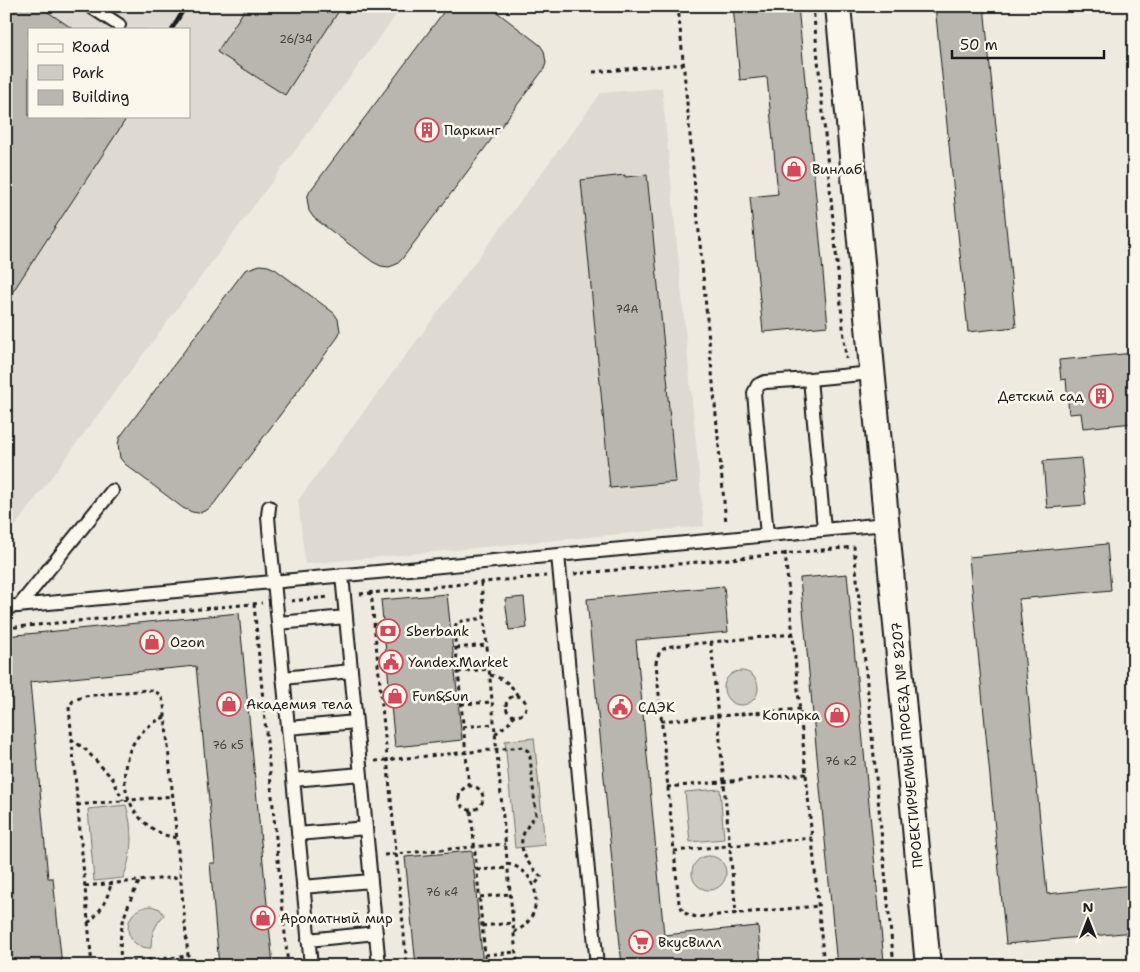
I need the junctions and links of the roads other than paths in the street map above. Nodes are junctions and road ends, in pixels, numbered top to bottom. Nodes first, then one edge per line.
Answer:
1 (90, 6) edge
2 (838, 6) edge
3 (119, 25) dead end
4 (872, 373) junction
5 (810, 379) junction
6 (112, 491) dead end
7 (270, 507) dead end
8 (886, 524) junction
9 (824, 529) junction
10 (767, 535) junction
11 (558, 555) junction
12 (342, 575) junction
13 (274, 582) junction
14 (13, 607) edge
15 (346, 617) junction
16 (278, 623) junction
17 (352, 671) junction
18 (283, 678) junction
19 (356, 722) junction
20 (288, 728) junction
21 (361, 768) junction
22 (293, 780) junction
23 (366, 828) junction
24 (298, 834) junction
25 (372, 881) junction
26 (303, 887) junction
27 (376, 933) junction
28 (308, 940) junction
29 (311, 966) edge
30 (380, 966) edge
31 (597, 966) edge
32 (928, 966) edge

1 - 3 lane
2 - 4 street, ПРОЕКТИРУЕМЫЙ ПРОЕЗД № 8207
4 - 5 lane
4 - 8 street, ПРОЕКТИРУЕМЫЙ ПРОЕЗД № 8207
5 - 9 lane
5 - 10 lane
6 - 14 lane
7 - 13 lane
8 - 9 lane
8 - 32 street, ПРОЕКТИРУЕМЫЙ ПРОЕЗД № 8207
9 - 10 lane
10 - 11 lane
11 - 12 lane
11 - 31 lane
12 - 13 lane
12 - 15 lane
13 - 14 lane
13 - 16 lane
15 - 16 lane
15 - 17 lane
16 - 18 lane
17 - 18 lane
17 - 19 lane
18 - 20 lane
19 - 20 lane
19 - 21 lane
20 - 22 lane
21 - 22 lane
21 - 23 lane
22 - 24 lane
23 - 24 lane
23 - 25 lane
24 - 26 lane
25 - 26 lane
25 - 27 lane
26 - 28 lane
27 - 28 lane
27 - 30 lane
28 - 29 lane

